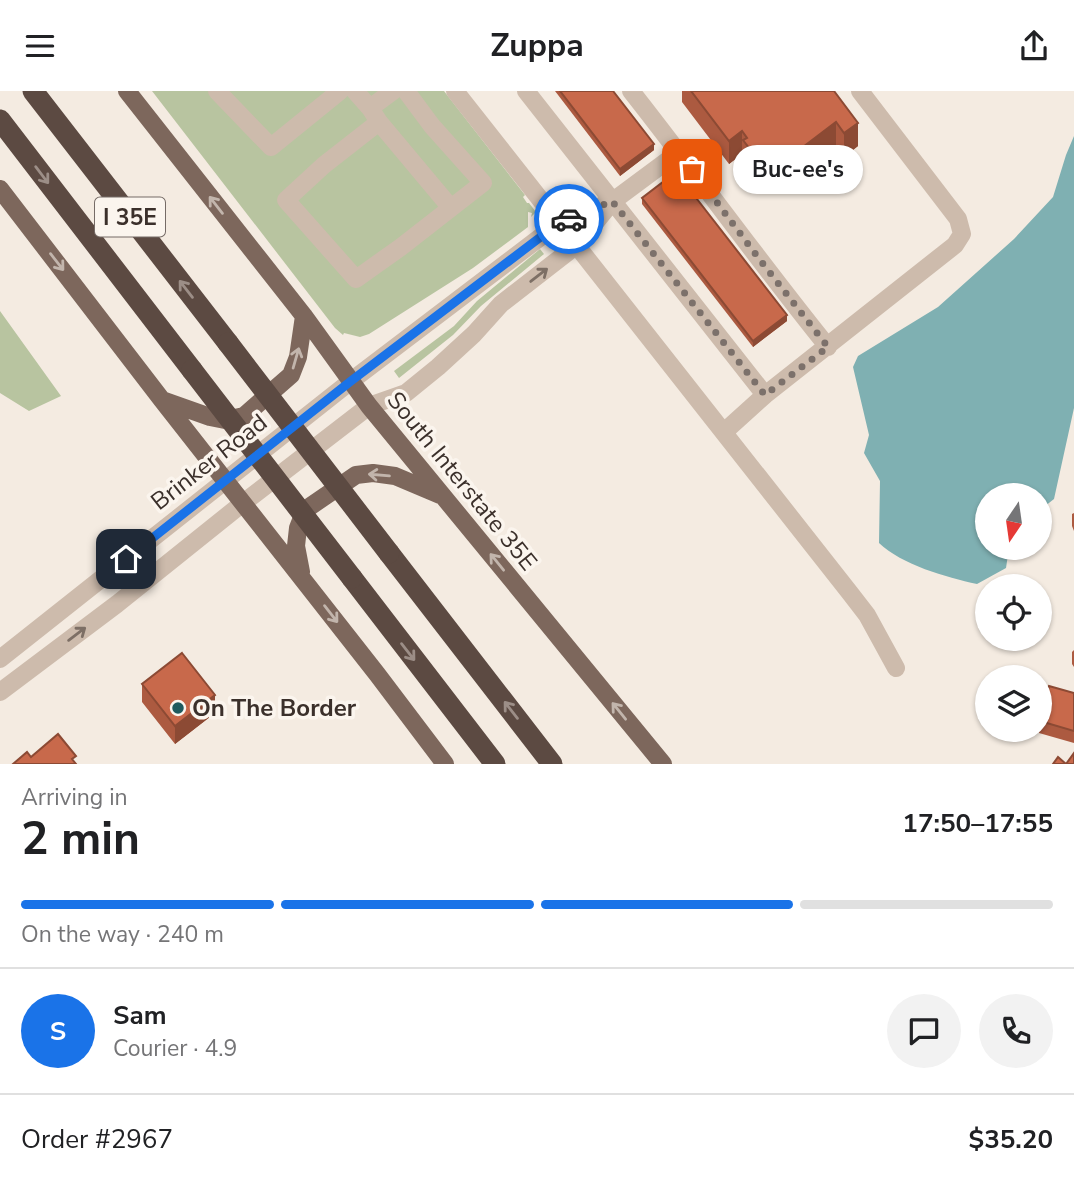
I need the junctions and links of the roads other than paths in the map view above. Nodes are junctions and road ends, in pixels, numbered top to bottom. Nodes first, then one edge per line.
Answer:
1 (33, 91) edge
2 (127, 91) edge
3 (217, 91) edge
4 (340, 91) edge
5 (355, 91) edge
6 (393, 91) edge
7 (405, 91) edge
8 (454, 91) edge
9 (526, 91) edge
10 (631, 91) edge
11 (860, 91) edge
12 (374, 115) junction
13 (0, 120) edge
14 (679, 152) junction
15 (0, 189) edge
16 (612, 201) junction
17 (452, 208) junction
18 (559, 223) junction
19 (578, 245) junction
20 (304, 316) junction
21 (828, 347) junction
22 (351, 381) junction
23 (765, 395) junction
24 (162, 400) junction
25 (369, 406) junction
26 (724, 432) junction
27 (226, 479) junction
28 (443, 496) junction
29 (243, 503) junction
30 (303, 578) junction
31 (4, 656) edge
32 (896, 668) dead end
33 (23, 675) junction
34 (0, 692) edge
35 (445, 764) edge
36 (495, 764) edge
37 (552, 764) edge
38 (663, 764) edge

37 -> 1 highway, I 35E, bridge
20 -> 2 main road, South Interstate 35E
3 - 4 street
5 - 12 street
6 - 12 street
7 - 17 street
8 - 18 street
9 - 16 street
10 - 14 street
11 - 21 street
12 - 17 street
12 - 17 street
13 -> 36 highway, I 35E, bridge
14 - 16 street
14 - 21 street
15 -> 24 main road
16 - 18 street, Brinker Road
16 - 19 street
16 - 23 street
18 - 19 street
18 - 22 street, Brinker Road
25 -> 19 street
19 - 26 street
20 - 22 main road, South Interstate 35E
24 -> 20 main road
21 - 23 street
22 - 25 main road, South Interstate 35E
22 - 27 street, Brinker Road
23 - 26 street
24 - 27 main road
25 - 28 main road, South Interstate 35E
25 - 29 street
26 - 32 street
27 - 29 main road
27 - 31 street, Brinker Road
28 -> 30 main road
38 -> 28 main road, South Interstate 35E
29 - 30 main road
33 -> 29 street
30 -> 35 main road
31 - 33 street
33 - 34 street

